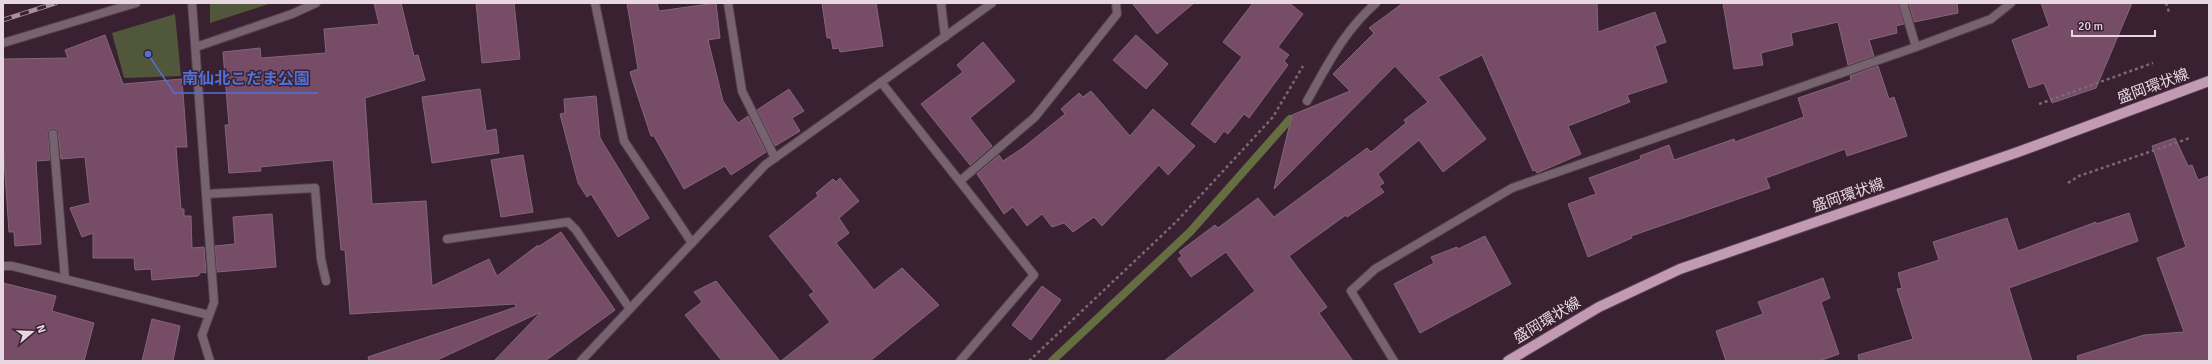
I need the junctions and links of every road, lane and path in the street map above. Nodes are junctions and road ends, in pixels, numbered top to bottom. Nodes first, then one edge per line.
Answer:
1 (136, 3) edge
2 (192, 3) edge
3 (316, 3) edge
4 (596, 3) edge
5 (728, 3) edge
6 (941, 3) edge
7 (992, 3) edge
8 (1116, 3) edge
9 (1376, 3) edge
10 (1903, 3) edge
11 (2011, 3) edge
12 (2166, 3) edge
13 (2170, 12) dead end
14 (945, 37) junction
15 (3, 43) edge
16 (196, 47) junction
17 (1916, 47) junction
18 (1306, 62) dead end
19 (2153, 63) dead end
20 (2209, 81) edge
21 (881, 82) junction
22 (1307, 101) dead end
23 (2039, 104) dead end
24 (53, 134) dead end
25 (2190, 138) dead end
26 (775, 158) junction
27 (960, 181) junction
28 (2068, 183) dead end
29 (206, 194) junction
30 (447, 239) dead end
31 (692, 243) junction
32 (3, 266) edge
33 (65, 279) junction
34 (326, 281) dead end
35 (630, 309) junction
36 (209, 315) junction
37 (210, 361) edge
38 (581, 361) edge
39 (960, 361) edge
40 (1029, 361) edge
41 (1394, 361) edge
42 (1508, 361) edge

1 - 15 street
2 - 16 street
3 - 16 street
4 - 31 street
5 - 26 street
6 - 14 street
7 - 14 street
8 - 27 street
9 - 22 street
10 - 17 street
11 - 17 street
12 - 13 path
14 - 21 street
16 - 29 street
17 - 41 street
18 - 40 path
19 - 23 path
20 - 42 main road, 盛岡環状線
21 - 26 street
21 - 27 street
24 - 33 street
25 - 28 path
26 - 31 street
27 - 39 street
29 - 34 street
29 - 36 street
30 - 35 street
31 - 35 street
32 - 33 street
33 - 36 street
35 - 38 street
36 - 37 street

